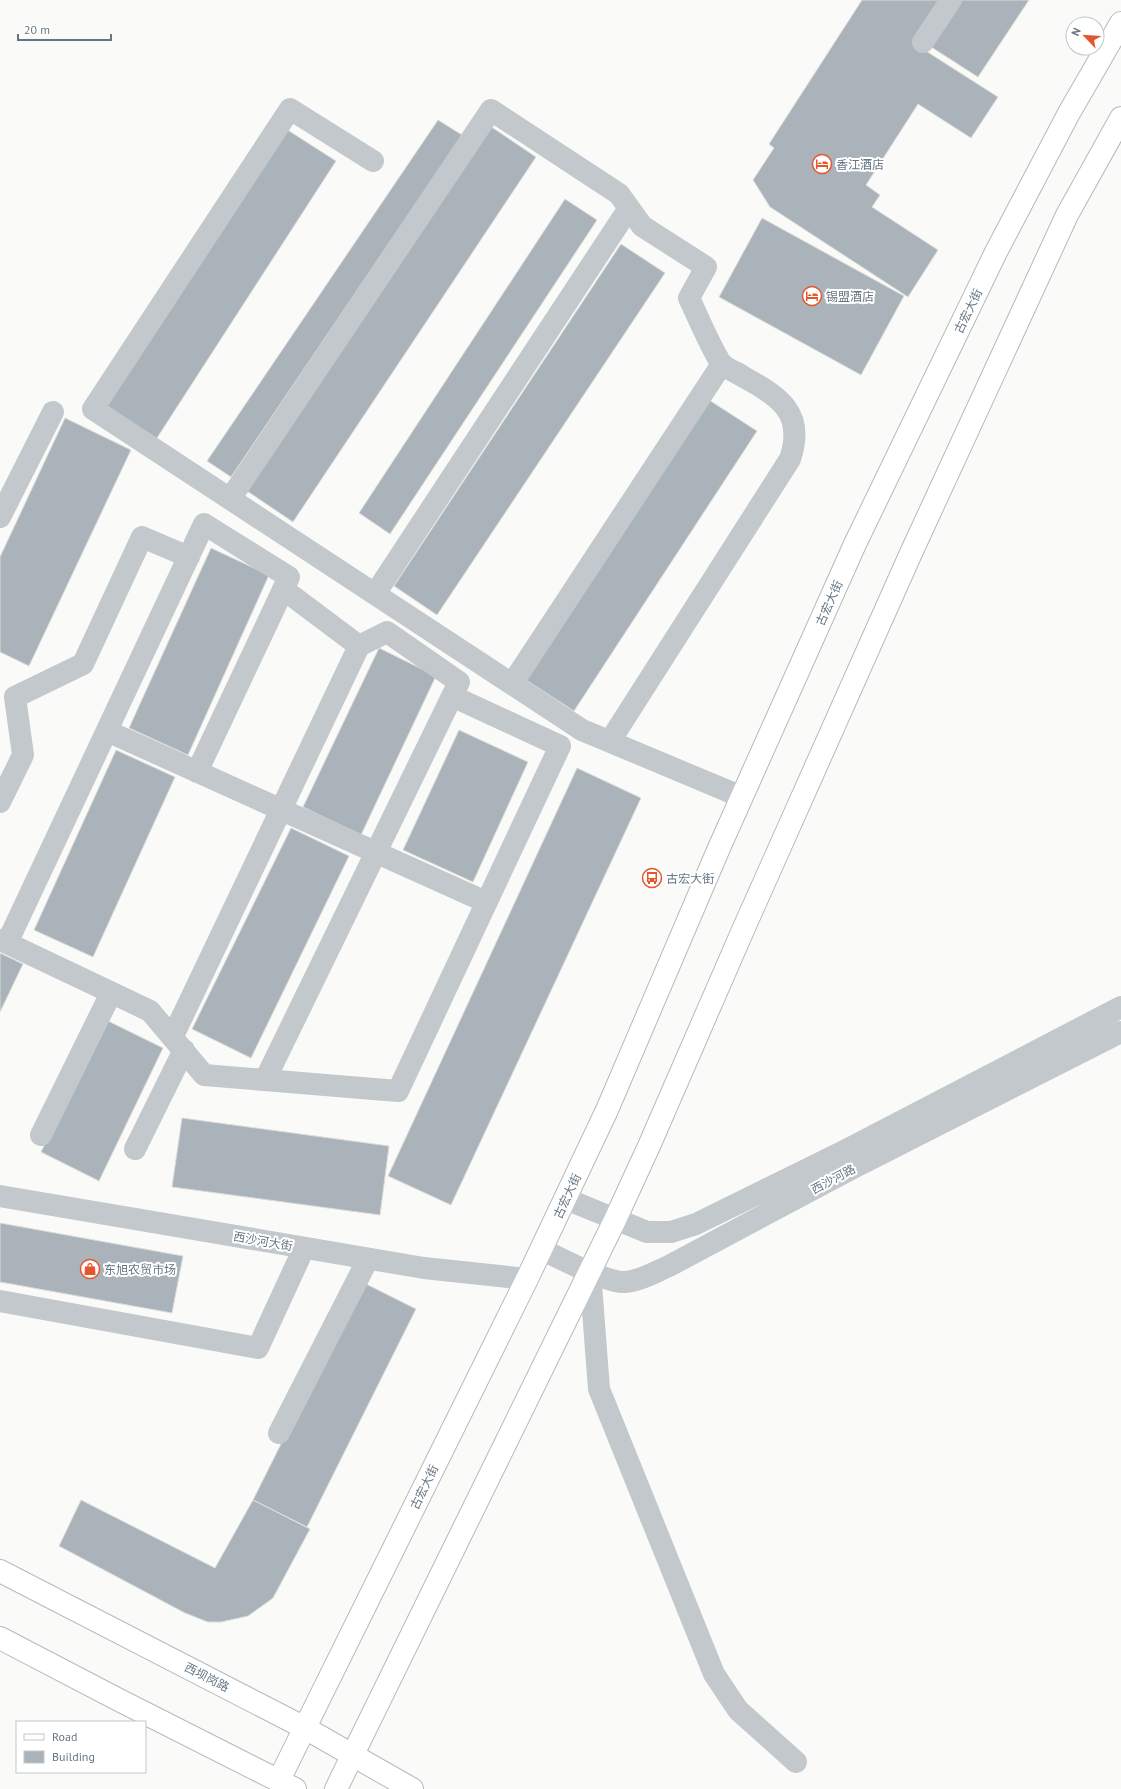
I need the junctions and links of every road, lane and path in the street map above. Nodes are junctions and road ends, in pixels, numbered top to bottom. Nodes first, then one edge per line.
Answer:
1 (951, 0) edge
2 (1121, 22) edge
3 (923, 42) dead end
4 (1121, 118) edge
5 (373, 161) dead end
6 (629, 208) junction
7 (722, 364) junction
8 (53, 412) dead end
9 (230, 499) junction
10 (0, 517) edge
11 (189, 557) junction
12 (283, 589) junction
13 (375, 594) junction
14 (359, 646) junction
15 (512, 684) junction
16 (7, 693) edge
17 (452, 696) junction
18 (107, 731) junction
19 (610, 742) junction
20 (197, 772) junction
21 (742, 797) junction
22 (0, 802) edge
23 (281, 810) junction
24 (376, 853) junction
25 (486, 902) junction
26 (4, 941) edge
27 (111, 992) junction
28 (1121, 1007) edge
29 (1121, 1032) edge
30 (178, 1043) junction
31 (265, 1080) junction
32 (41, 1134) dead end
33 (135, 1149) dead end
34 (0, 1196) edge
35 (566, 1199) junction
36 (615, 1220) junction
37 (304, 1248) junction
38 (541, 1249) junction
39 (368, 1259) junction
40 (590, 1271) junction
41 (527, 1279) junction
42 (0, 1300) edge
43 (279, 1433) dead end
44 (0, 1571) edge
45 (0, 1638) edge
46 (305, 1728) junction
47 (352, 1755) junction
48 (796, 1762) dead end
49 (287, 1784) edge
50 (336, 1789) edge
51 (412, 1789) edge

1 - 3 street
2 - 21 main road, 古宏大街
4 - 36 main road
5 - 9 street
6 - 7 street
6 - 9 street
6 - 13 street
7 - 15 street
7 - 19 street
8 - 10 street
9 - 13 street
11 - 12 street
11 - 16 street
11 - 18 street
12 - 14 street
12 - 20 street
13 - 15 street
14 - 17 street
14 - 23 street
15 - 19 street
16 - 22 street
17 - 24 street
17 - 25 street
18 - 20 street
18 - 26 street
19 - 21 street
20 - 23 street
21 - 35 main road, 古宏大街
23 - 24 street
23 - 30 street
24 - 25 street
24 - 31 street
25 - 31 street
26 - 27 street
27 - 30 street
27 - 32 street
28 - 36 street, 西沙河路
29 - 40 street, 西沙河路
30 - 31 street
30 - 33 street
34 - 37 street, 西沙河大街
35 - 36 street, 西沙河路
35 - 38 main road, 古宏大街
36 - 40 main road
37 - 39 street, 西沙河大街
37 - 42 street
38 - 40 street, 西沙河路
38 - 41 main road, 古宏大街
39 - 41 street, 西沙河大街
39 - 43 street
40 - 47 main road
40 - 48 street
41 - 46 main road, 古宏大街
44 - 46 main road, 西坝岗路
45 - 49 main road
46 - 47 main road, 西坝岗路
46 - 49 main road, 古宏大街
47 - 50 main road
47 - 51 main road, 西坝岗路

